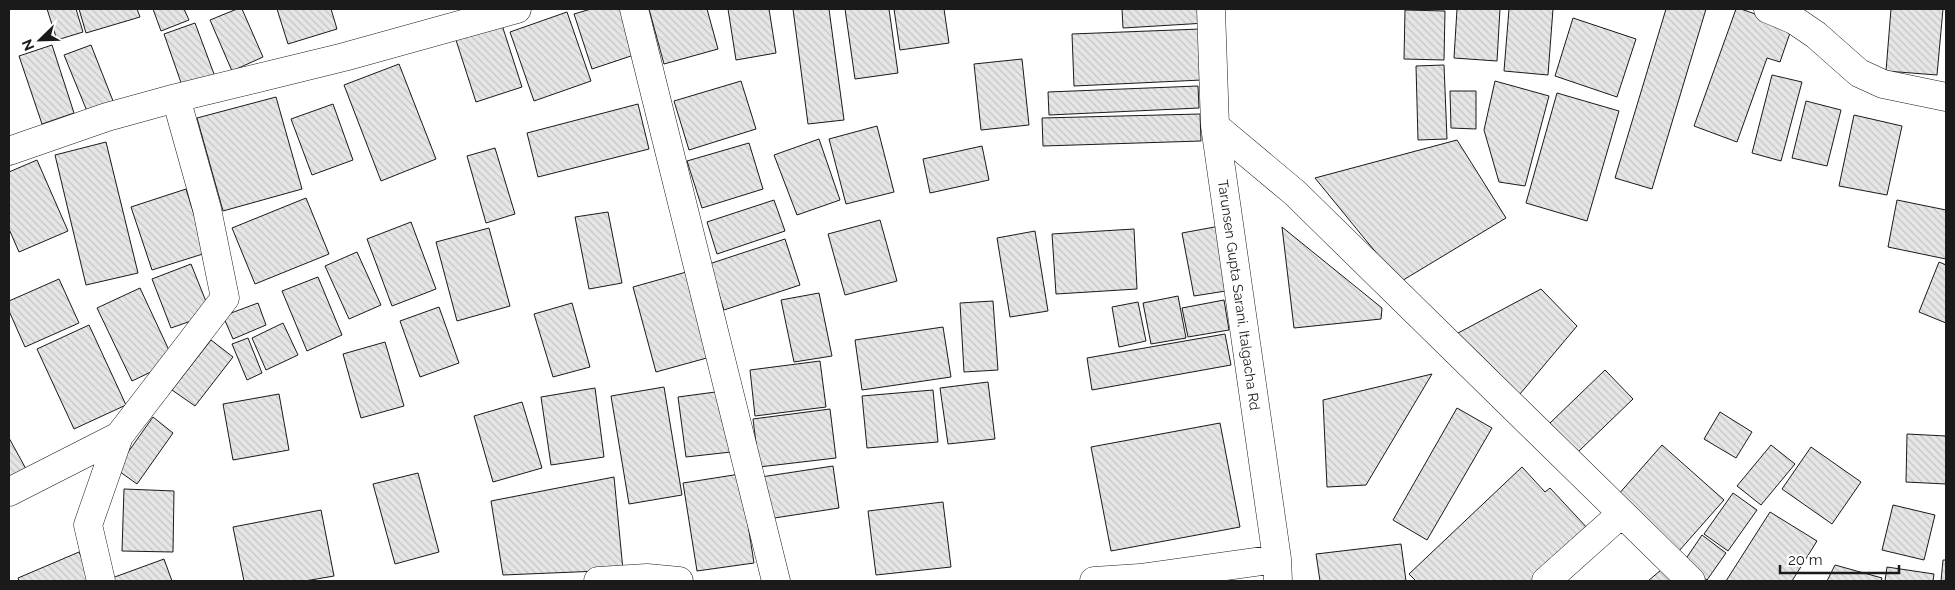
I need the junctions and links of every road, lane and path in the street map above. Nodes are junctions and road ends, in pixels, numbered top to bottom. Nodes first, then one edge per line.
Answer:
1 (517, 9) edge
2 (634, 9) edge
3 (1211, 9) edge
4 (1768, 9) edge
5 (176, 98) junction
6 (1946, 98) edge
7 (1215, 126) junction
8 (9, 151) edge
9 (119, 436) junction
10 (9, 492) edge
11 (1621, 514) junction
12 (1278, 570) edge
13 (101, 581) edge
14 (598, 581) edge
15 (607, 581) edge
16 (679, 581) edge
17 (776, 581) edge
18 (1094, 581) edge
19 (1546, 581) edge
20 (1691, 581) edge

1 - 5 street
2 - 17 street
3 - 7 street, Tarunsen Gupta Sarani, Italgacha Rd
4 - 6 street
5 - 8 street
5 - 9 street
7 - 11 street
7 - 12 street, Tarunsen Gupta Sarani, Italgacha Rd
9 - 10 street
9 - 13 street
11 - 19 street
11 - 20 street
12 - 18 street
14 - 15 street
15 - 16 street

